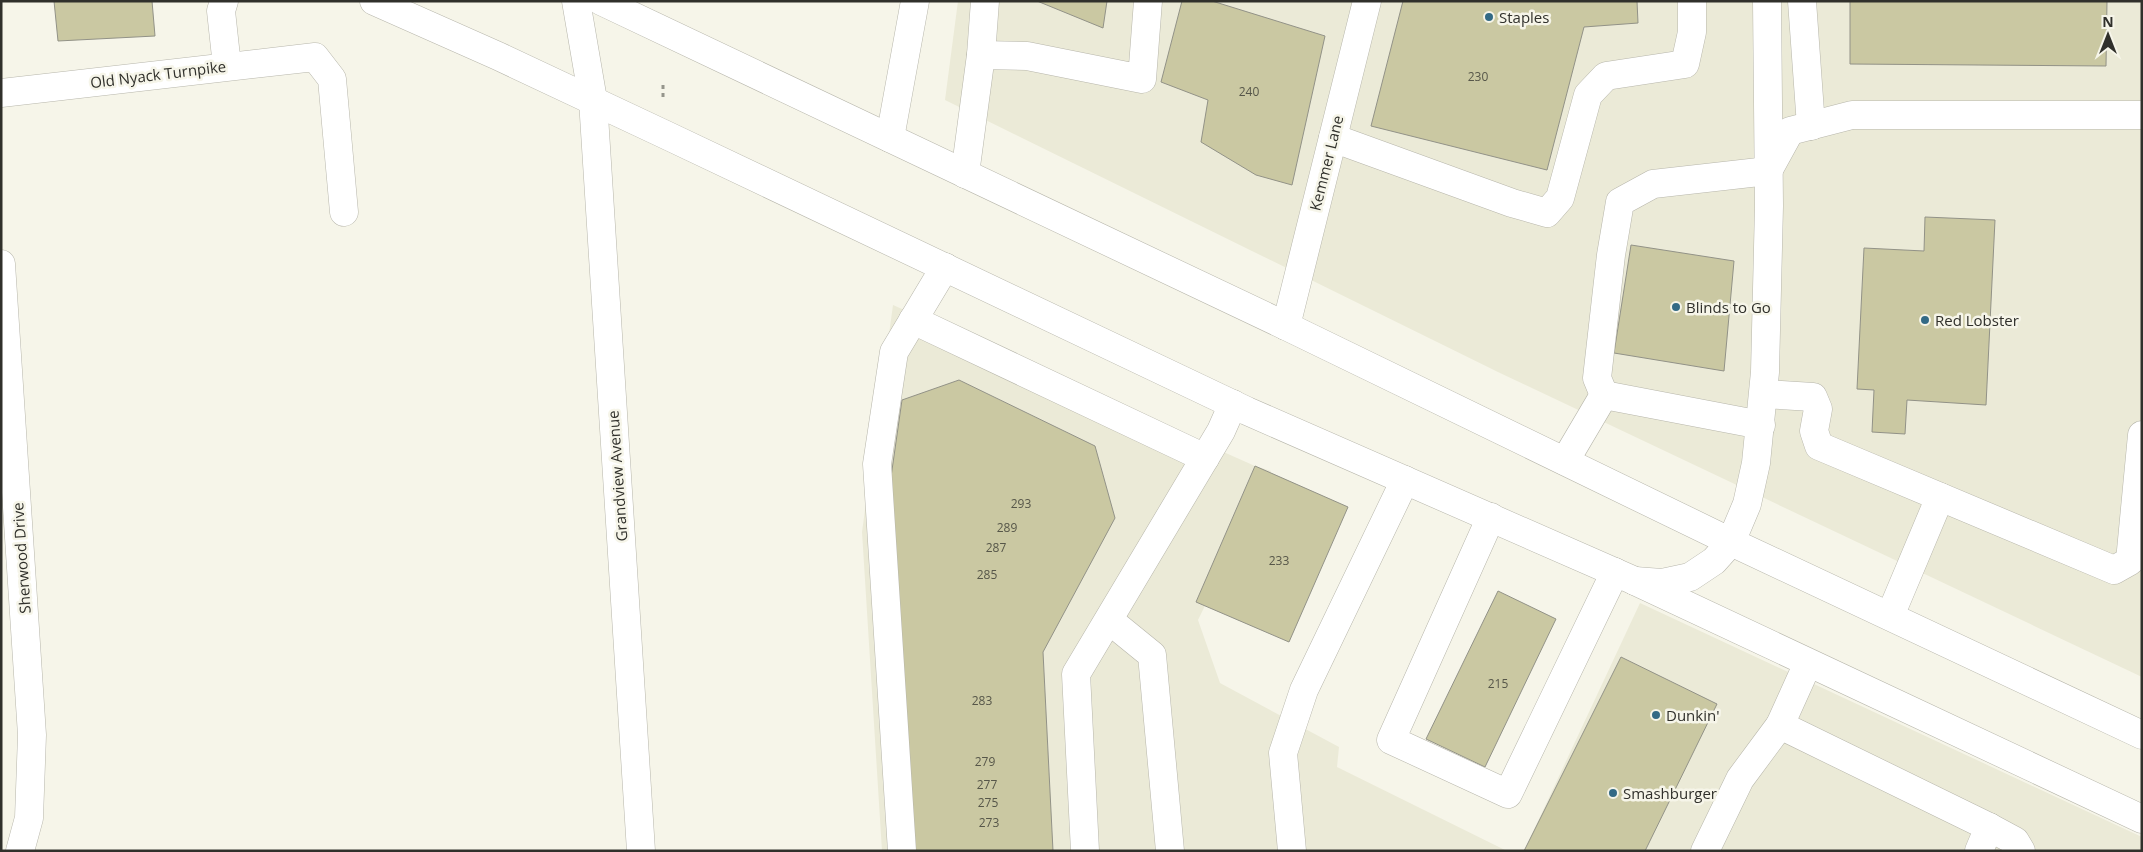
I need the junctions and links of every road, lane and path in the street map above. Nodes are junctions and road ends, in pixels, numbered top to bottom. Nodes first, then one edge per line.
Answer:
1 (224, 1) edge
2 (374, 1) edge
3 (576, 1) edge
4 (601, 1) edge
5 (914, 1) edge
6 (985, 1) edge
7 (1148, 1) edge
8 (1367, 1) edge
9 (1692, 1) edge
10 (1767, 1) edge
11 (1802, 1) edge
12 (981, 55) junction
13 (228, 66) junction
14 (663, 85) dead end
15 (1, 93) edge
16 (593, 100) junction
17 (663, 103) dead end
18 (2142, 115) edge
19 (1811, 126) junction
20 (890, 138) junction
21 (1332, 138) junction
22 (1768, 171) junction
23 (965, 174) junction
24 (344, 212) dead end
25 (1, 264) edge
26 (945, 267) junction
27 (913, 320) junction
28 (1286, 326) junction
29 (1764, 394) junction
30 (1604, 396) junction
31 (1233, 404) junction
32 (1761, 425) junction
33 (2142, 435) edge
34 (1205, 458) junction
35 (1566, 462) junction
36 (1405, 480) junction
37 (1940, 497) junction
38 (1490, 517) junction
39 (1731, 542) junction
40 (1625, 576) junction
41 (1890, 616) junction
42 (1109, 620) junction
43 (1808, 663) junction
44 (1780, 725) junction
45 (2142, 735) edge
46 (2142, 820) edge
47 (1984, 839) edge
48 (20, 851) edge
49 (640, 851) edge
50 (902, 851) edge
51 (1085, 851) edge
52 (1170, 851) edge
53 (1292, 851) edge
54 (1706, 851) edge
55 (2021, 851) edge

1 - 13 main road
2 - 16 main road
3 - 16 main road, Grandview Avenue
4 - 20 main road
5 - 20 main road
6 - 12 main road
7 - 12 main road
8 - 21 main road, Kemmer Lane
9 - 21 main road
10 - 22 main road
11 - 19 main road
12 - 23 main road
13 - 15 main road, Old Nyack Turnpike
13 - 24 main road, Old Nyack Turnpike
14 - 17 path
16 - 26 main road
16 - 49 main road, Grandview Avenue
18 - 19 main road
19 - 22 main road
20 - 23 main road
21 - 28 main road, Kemmer Lane
22 - 29 main road
22 - 30 main road
23 - 28 main road
25 - 48 main road, Sherwood Drive
26 - 27 main road
26 - 31 main road
27 - 34 main road
27 - 50 main road
28 - 35 main road
29 - 32 main road
29 - 37 main road
30 - 32 main road
30 - 35 main road
31 - 34 main road
31 - 36 main road
32 - 39 main road
33 - 37 main road
34 - 42 main road
35 - 39 main road
36 - 38 main road
36 - 53 main road
37 - 41 main road
38 - 40 main road
38 - 40 main road
39 - 40 main road
39 - 41 main road
40 - 43 main road
41 - 45 main road
42 - 51 main road
42 - 52 main road
43 - 44 main road
43 - 46 main road
44 - 47 main road
44 - 54 main road
47 - 55 main road

